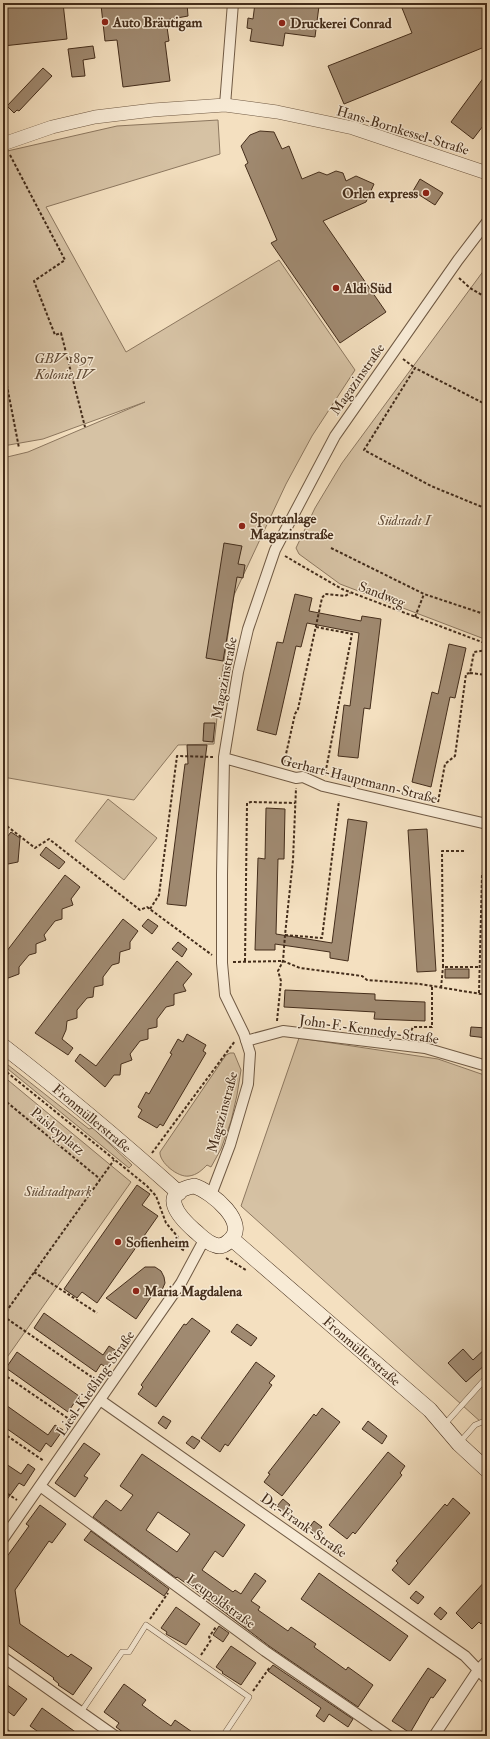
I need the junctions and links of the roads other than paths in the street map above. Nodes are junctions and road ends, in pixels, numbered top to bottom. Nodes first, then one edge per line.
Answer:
1 (233, 3) edge
2 (225, 105) junction
3 (3, 144) edge
4 (487, 173) edge
5 (487, 222) edge
6 (224, 758) junction
7 (486, 823) edge
8 (245, 1037) junction
9 (3, 1046) edge
10 (487, 1066) edge
11 (179, 1193) junction
12 (211, 1195) junction
13 (232, 1239) junction
14 (204, 1240) junction
15 (487, 1377) edge
16 (100, 1400) junction
17 (487, 1420) edge
18 (443, 1425) junction
19 (458, 1444) junction
20 (487, 1470) edge
21 (40, 1486) junction
22 (3, 1539) edge
23 (3, 1657) edge
24 (487, 1661) edge
25 (478, 1670) junction
26 (487, 1679) edge
27 (81, 1712) junction
28 (116, 1736) edge
29 (223, 1736) edge
30 (389, 1736) edge
31 (434, 1736) edge

1 - 2 street
2 - 3 street, Hans-Bornkessel-Straße
2 - 4 street, Hans-Bornkessel-Straße
5 - 6 street, Magazinstraße
6 - 7 street, Gerhart-Hauptmann-Straße
6 - 8 street, Magazinstraße
8 - 10 street, John-F.-Kennedy-Straße
8 - 12 street, Magazinstraße
9 - 11 main road, Fronmüllerstraße
11 - 12 main road
11 - 14 main road
12 - 13 main road
13 - 14 main road
13 - 18 main road, Fronmüllerstraße
14 - 16 street, Liesl-Kießling-Straße
15 - 18 lane
16 - 21 street, Liesl-Kießling-Straße
16 - 25 street, Dr.-Frank-Straße
17 - 19 lane
18 - 19 main road, Fronmüllerstraße
19 - 20 main road, Fronmüllerstraße
21 - 22 street, Liesl-Kießling-Straße
21 - 30 street, Leupoldstraße
23 - 27 street
24 - 25 street
25 - 26 street, Dr.-Frank-Straße
25 - 31 street
27 - 28 street
27 - 29 lane

